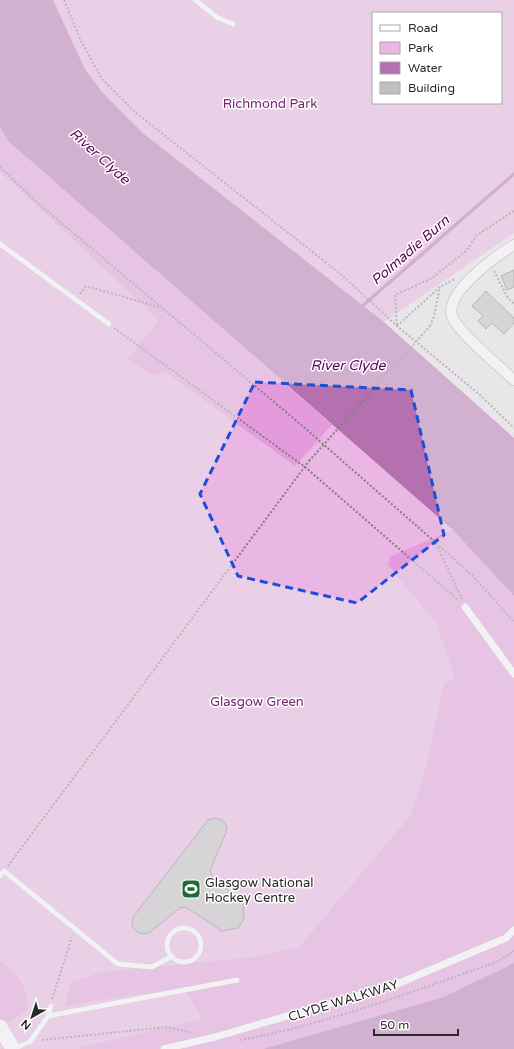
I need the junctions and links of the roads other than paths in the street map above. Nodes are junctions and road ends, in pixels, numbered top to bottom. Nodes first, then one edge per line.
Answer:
1 (196, 0) edge
2 (233, 24) dead end
3 (0, 244) edge
4 (514, 245) edge
5 (109, 324) road end
6 (514, 380) edge
7 (466, 607) road end
8 (514, 674) edge
9 (0, 876) edge
10 (514, 930) edge
11 (172, 956) junction
12 (237, 980) dead end
13 (51, 1006) road end
14 (48, 1016) junction
15 (0, 1027) edge
16 (9, 1046) edge
17 (164, 1049) edge

1 - 2 lane
3 - 5 lane
4 - 6 street
7 - 8 street
9 - 11 lane
10 - 17 street, CLYDE WALKWAY
11 - 11 lane
12 - 14 lane
13 - 14 lane
14 - 16 lane
15 - 16 main road

